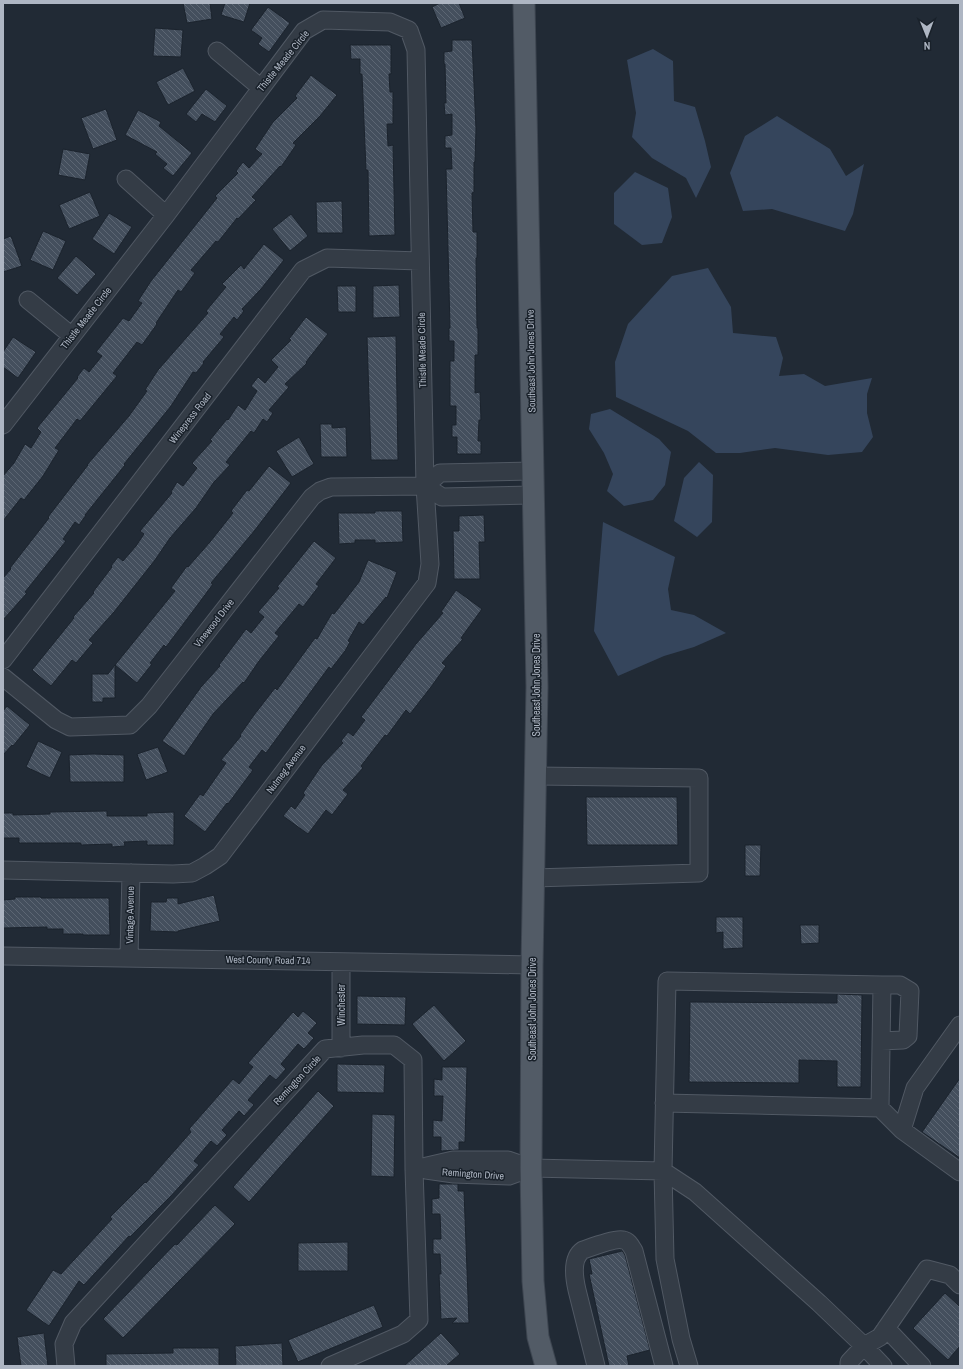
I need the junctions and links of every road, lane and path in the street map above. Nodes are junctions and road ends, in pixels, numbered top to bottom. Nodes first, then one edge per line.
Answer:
1 (524, 3) edge
2 (217, 51) dead end
3 (261, 88) junction
4 (126, 179) dead end
5 (166, 214) junction
6 (420, 261) junction
7 (28, 300) dead end
8 (72, 336) junction
9 (3, 425) edge
10 (533, 471) junction
11 (425, 486) junction
12 (533, 495) junction
13 (3, 660) edge
14 (3, 677) edge
15 (535, 776) junction
16 (3, 870) edge
17 (131, 873) junction
18 (534, 878) junction
19 (3, 956) edge
20 (129, 957) junction
21 (341, 962) junction
22 (532, 965) junction
23 (882, 985) junction
24 (960, 1025) edge
25 (881, 1041) junction
26 (341, 1048) junction
27 (664, 1103) junction
28 (880, 1108) junction
29 (902, 1130) junction
30 (414, 1168) junction
31 (531, 1168) junction
32 (663, 1171) junction
33 (960, 1172) edge
34 (960, 1285) edge
35 (886, 1328) junction
36 (864, 1346) junction
37 (66, 1366) edge
38 (330, 1366) edge
39 (546, 1366) edge
40 (596, 1366) edge
41 (664, 1366) edge
42 (689, 1366) edge
43 (850, 1366) edge
44 (883, 1366) edge
45 (922, 1366) edge

1 - 10 main road, Southeast John Jones Drive
2 - 3 street
3 - 5 street, Thistle Meade Circle
3 - 6 street, Thistle Meade Circle
4 - 5 street
5 - 8 street, Thistle Meade Circle
6 - 11 street, Thistle Meade Circle
6 - 13 street, Winepress Road
7 - 8 street
8 - 9 street, Thistle Meade Circle
10 - 11 street
10 - 12 main road, Southeast John Jones Drive
11 - 12 street
11 - 14 street, Vinewood Drive
11 - 17 street, Nutmeg Avenue
12 - 15 main road, Southeast John Jones Drive
15 - 18 main road, Southeast John Jones Drive
15 - 18 street
16 - 17 street, Nutmeg Avenue
17 - 20 street, Vintage Avenue
18 - 22 main road, Southeast John Jones Drive
19 - 20 street, West County Road 714
20 - 21 street, West County Road 714
21 - 22 street, West County Road 714
21 - 26 street, Winchester
22 - 31 main road, Southeast John Jones Drive
23 - 25 street
23 - 25 street
23 - 27 street
24 - 29 street
25 - 28 street
26 - 30 street, Remington Circle
26 - 37 street, Remington Circle
27 - 28 street
27 - 32 street
28 - 29 street
29 - 33 street
30 - 31 street, Remington Drive
30 - 38 street, Remington Circle
31 - 32 street
31 - 39 main road, Southeast John Jones Drive
32 - 36 street
32 - 42 street
34 - 35 street
35 - 36 street
35 - 45 street
36 - 43 street
36 - 44 street
40 - 41 street

